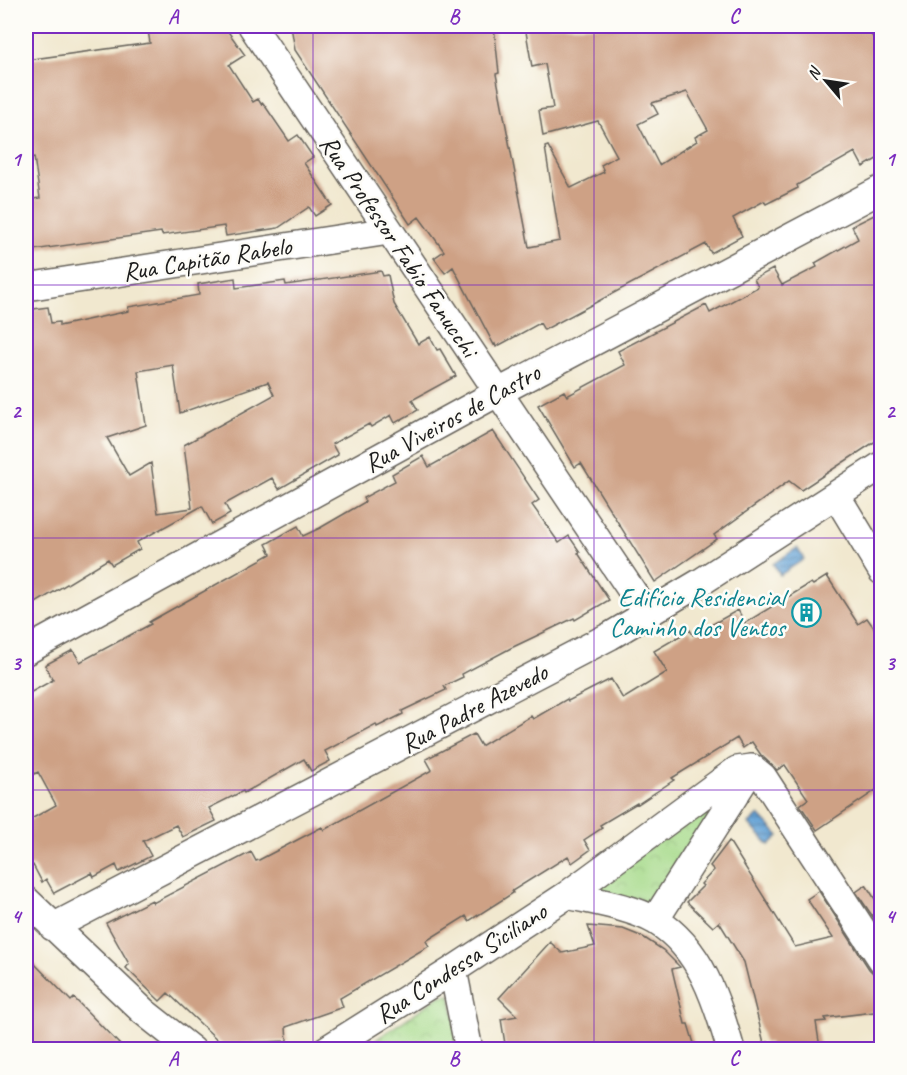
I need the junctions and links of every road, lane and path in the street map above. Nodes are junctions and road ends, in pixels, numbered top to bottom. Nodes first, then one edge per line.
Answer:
1 (252, 26) edge
2 (882, 189) edge
3 (389, 231) junction
4 (26, 287) edge
5 (497, 393) junction
6 (882, 465) edge
7 (836, 495) junction
8 (882, 571) edge
9 (648, 615) junction
10 (26, 651) edge
11 (752, 768) junction
12 (567, 895) junction
13 (26, 900) edge
14 (655, 920) junction
15 (53, 927) junction
16 (882, 960) edge
17 (453, 970) junction
18 (192, 1050) edge
19 (326, 1050) edge
20 (469, 1050) edge
21 (731, 1050) edge

1 - 3 street, Rua Professor Fabio Fanucchi
2 - 5 street, Rua Viveiros de Castro
3 - 4 street, Rua Capitão Rabelo
3 - 5 street, Rua Professor Fabio Fanucchi
5 - 9 street, Rua Professor Fabio Fanucchi
5 - 10 street, Rua Viveiros de Castro
6 - 7 street, Rua Padre Azevedo
7 - 8 street
7 - 9 street, Rua Padre Azevedo
9 - 15 street, Rua Padre Azevedo
11 - 12 street, Rua Condessa Siciliano
11 - 14 street
11 - 16 street
12 - 14 street, Rua Condessa Siciliano
12 - 17 street, Rua Condessa Siciliano
13 - 15 street
14 - 21 street, Rua Condessa Siciliano
15 - 18 street
17 - 19 street, Rua Condessa Siciliano
17 - 20 street

